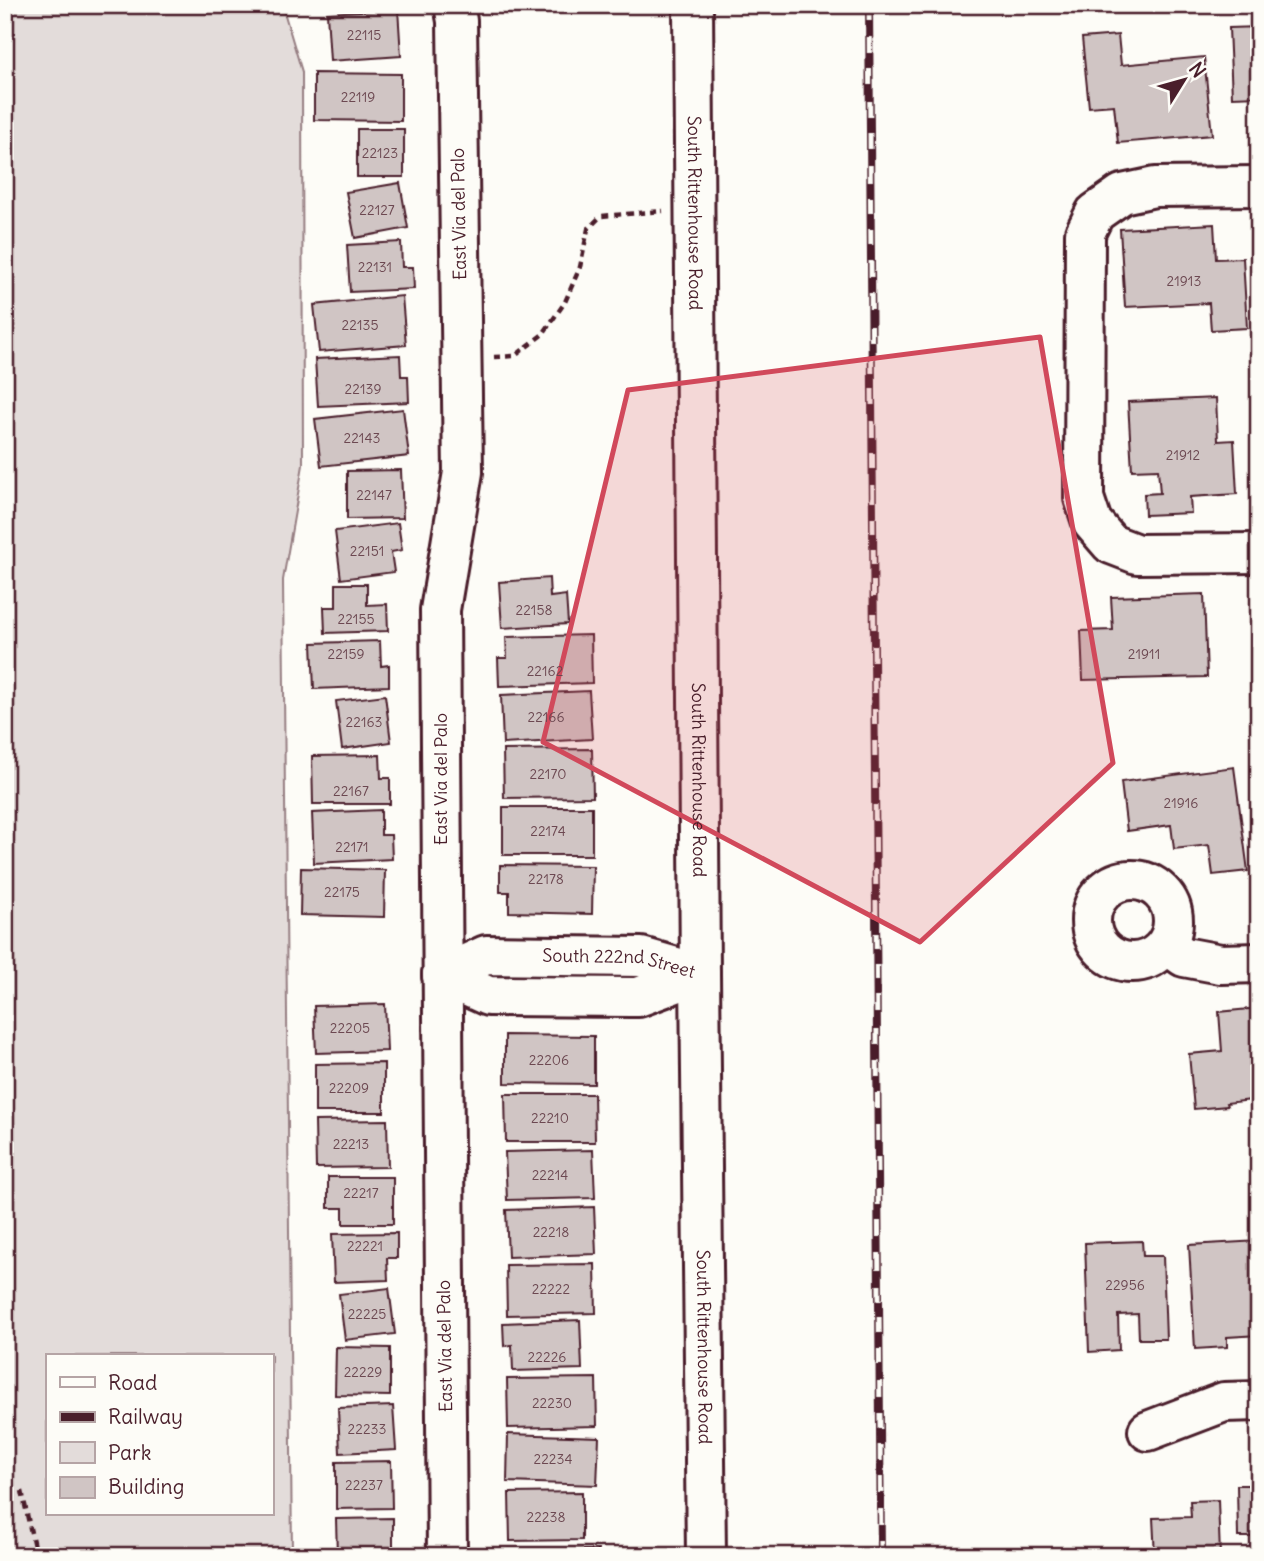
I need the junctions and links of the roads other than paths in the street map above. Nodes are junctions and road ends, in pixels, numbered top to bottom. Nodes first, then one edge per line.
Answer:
1 (454, 5) edge
2 (693, 5) edge
3 (1259, 186) edge
4 (1259, 553) edge
5 (1167, 945) dead end
6 (1259, 963) edge
7 (700, 974) junction
8 (442, 975) junction
9 (1259, 1401) edge
10 (1147, 1431) dead end
11 (447, 1556) edge
12 (706, 1556) edge

1 - 8 street, East Via del Palo
2 - 7 street, South Rittenhouse Road
3 - 4 street
5 - 6 street
7 - 8 street, South 222nd Street
7 - 12 street, South Rittenhouse Road
8 - 11 street, East Via del Palo
9 - 10 street

